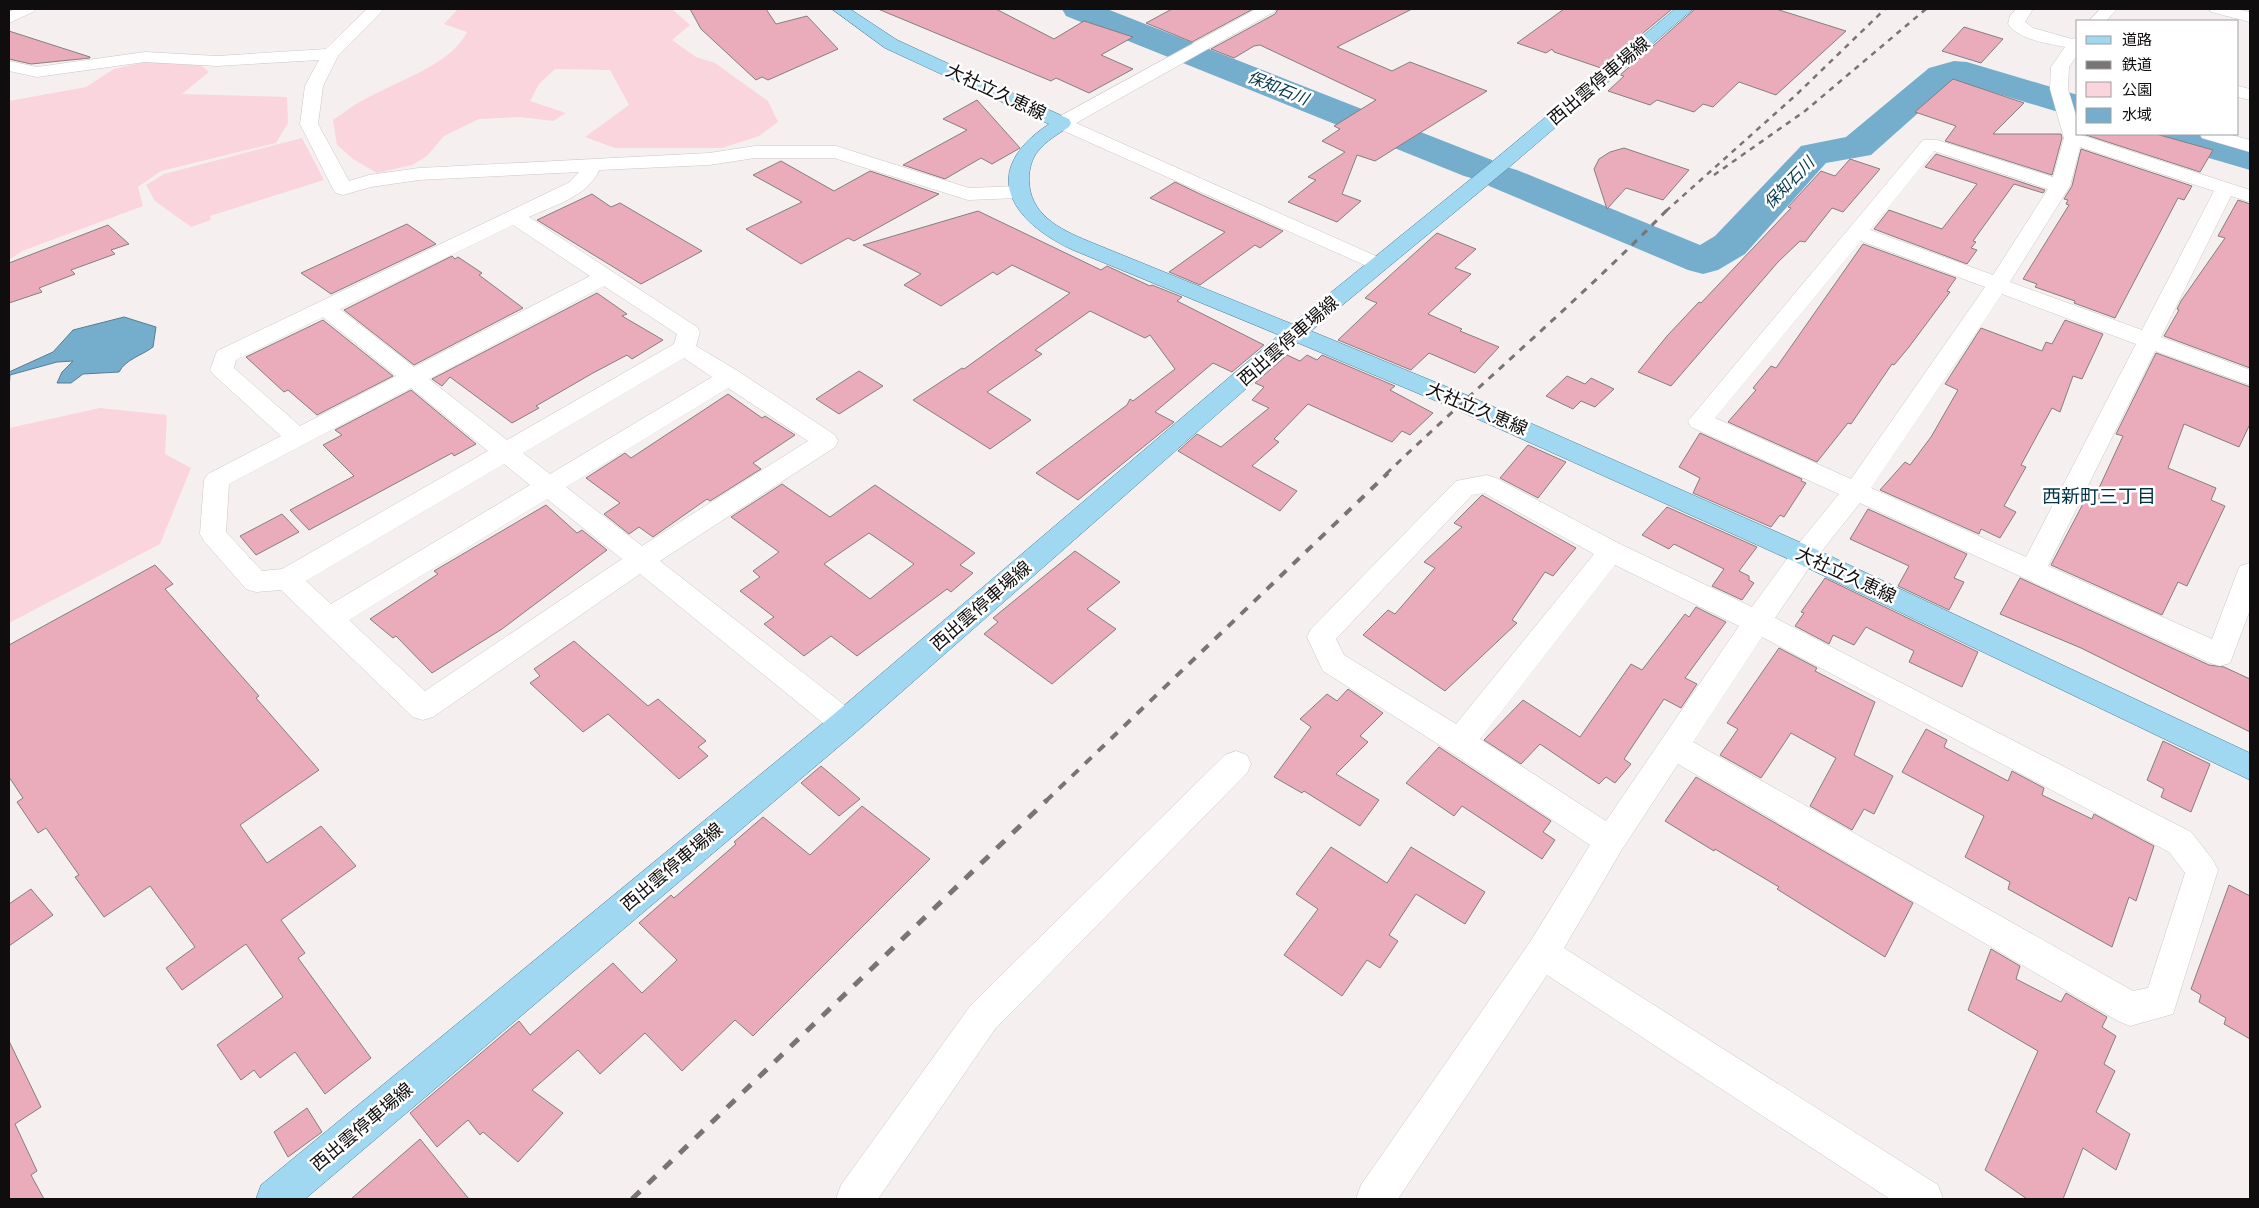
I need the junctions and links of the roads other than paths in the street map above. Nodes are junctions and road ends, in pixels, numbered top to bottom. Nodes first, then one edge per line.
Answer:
1 (27, 9) edge
2 (376, 9) edge
3 (840, 9) edge
4 (1268, 9) edge
5 (1684, 9) edge
6 (2025, 9) edge
7 (2217, 9) edge
8 (2250, 17) edge
9 (9, 18) edge
10 (2076, 44) edge
11 (2076, 45) edge
12 (331, 54) junction
13 (9, 66) edge
14 (2060, 89) junction
15 (2076, 94) edge
16 (1062, 123) junction
17 (2212, 135) edge
18 (2074, 138) junction
19 (2250, 146) edge
20 (591, 165) junction
21 (2060, 186) junction
22 (2225, 188) junction
23 (1018, 192) junction
24 (2250, 196) edge
25 (515, 217) junction
26 (1856, 232) junction
27 (1378, 264) junction
28 (604, 277) junction
29 (1998, 284) junction
30 (324, 307) junction
31 (1295, 333) junction
32 (2148, 340) junction
33 (684, 348) junction
34 (730, 376) junction
35 (411, 378) junction
36 (2250, 378) edge
37 (297, 438) junction
38 (506, 452) junction
39 (548, 487) junction
40 (1855, 492) junction
41 (1611, 551) junction
42 (1804, 554) junction
43 (640, 560) junction
44 (2032, 572) junction
45 (2250, 573) edge
46 (287, 579) junction
47 (329, 619) junction
48 (1757, 622) junction
49 (844, 723) junction
50 (1460, 742) junction
51 (1675, 747) junction
52 (1236, 764) dead end
53 (2250, 768) edge
54 (1610, 841) junction
55 (1542, 953) junction
56 (275, 1199) edge
57 (855, 1199) edge
58 (1375, 1199) edge
59 (1924, 1199) edge

1 - 9 street
2 - 12 street
3 - 16 main road, 大社立久恵線
4 - 16 street
5 - 27 main road, 西出雲停車場線
6 - 10 street
7 - 8 street
11 - 14 street
12 - 13 street
12 - 20 street
14 - 15 street
14 - 18 street
16 - 23 main road, 大社立久恵線
16 - 27 street
17 - 19 street
18 - 21 street
18 - 22 street
20 - 23 street
20 - 25 street
21 - 26 street
21 - 29 street
22 - 24 street
22 - 32 street
23 - 31 main road, 大社立久恵線
25 - 28 street
25 - 30 street
26 - 29 street
26 - 40 street
27 - 31 main road, 西出雲停車場線
28 - 33 street
28 - 35 street
29 - 32 street
29 - 40 street
30 - 35 street
30 - 37 street
31 - 42 main road, 大社立久恵線
31 - 49 main road, 西出雲停車場線
32 - 36 street
32 - 44 street
33 - 34 street
33 - 38 street
34 - 39 street
34 - 43 street
35 - 37 street
35 - 38 street
37 - 46 street
38 - 39 street
38 - 46 street
39 - 43 street
39 - 47 street
40 - 42 street
40 - 44 street
41 - 48 street
41 - 50 street
41 - 50 street
42 - 48 street
42 - 53 main road, 大社立久恵線
43 - 47 street
43 - 49 street
44 - 45 street
46 - 47 street
48 - 51 street
48 - 51 street
49 - 56 main road, 西出雲停車場線
50 - 54 street
51 - 54 street
52 - 57 street
54 - 55 street
55 - 58 street
55 - 59 street

